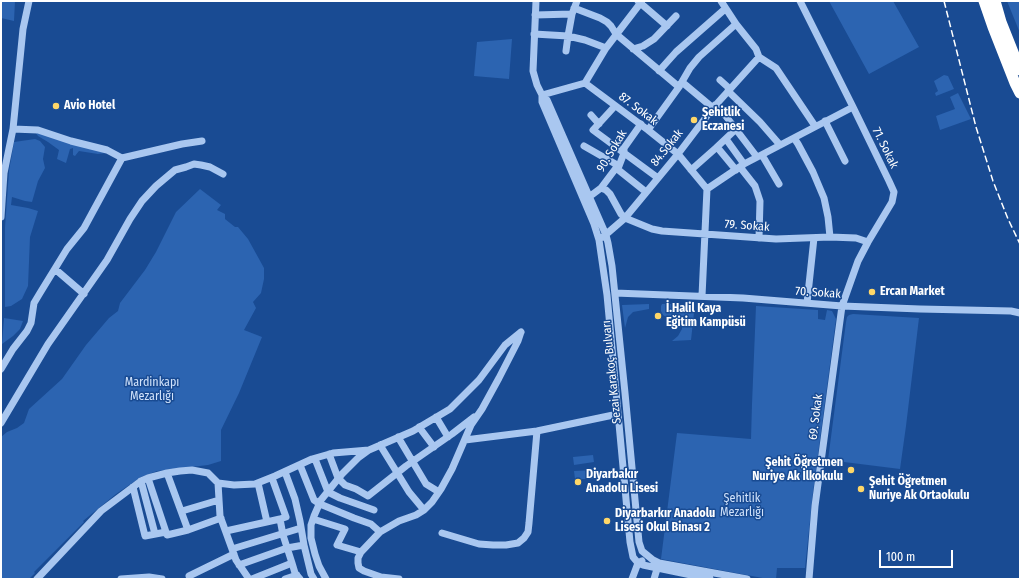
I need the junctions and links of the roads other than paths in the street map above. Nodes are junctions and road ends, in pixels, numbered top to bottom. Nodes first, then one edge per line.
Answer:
1 (28, 1) edge
2 (536, 1) edge
3 (721, 1) edge
4 (800, 1) edge
5 (984, 1) edge
6 (995, 1) edge
7 (640, 2) edge
8 (574, 7) edge
9 (726, 9) junction
10 (535, 15) junction
11 (676, 16) dead end
12 (736, 24) junction
13 (667, 26) junction
14 (534, 34) junction
15 (616, 34) junction
16 (568, 36) junction
17 (606, 48) junction
18 (633, 49) junction
19 (566, 51) dead end
20 (759, 57) junction
21 (1020, 70) edge
22 (659, 71) junction
23 (720, 80) dead end
24 (585, 83) junction
25 (680, 85) junction
26 (729, 90) junction
27 (1020, 93) edge
28 (542, 95) junction
29 (615, 106) junction
30 (714, 107) junction
31 (853, 107) junction
32 (591, 115) dead end
33 (825, 121) junction
34 (599, 124) junction
35 (641, 124) junction
36 (816, 126) junction
37 (13, 129) junction
38 (736, 129) junction
39 (648, 130) junction
40 (794, 138) junction
41 (726, 139) junction
42 (202, 141) dead end
43 (780, 145) junction
44 (584, 146) dead end
45 (717, 147) junction
46 (624, 153) junction
47 (678, 154) junction
48 (760, 156) junction
49 (122, 158) junction
50 (845, 161) dead end
51 (617, 167) junction
52 (740, 167) junction
53 (691, 170) junction
54 (223, 174) dead end
55 (658, 178) junction
56 (779, 184) dead end
57 (601, 188) junction
58 (707, 189) junction
59 (646, 192) junction
60 (589, 197) junction
61 (1, 217) edge
62 (625, 218) junction
63 (704, 233) junction
64 (830, 237) junction
65 (603, 238) junction
66 (759, 238) junction
67 (814, 238) junction
68 (868, 242) junction
69 (55, 269) junction
70 (615, 293) junction
71 (84, 294) junction
72 (702, 296) junction
73 (807, 303) junction
74 (842, 306) junction
75 (1020, 313) edge
76 (1, 369) edge
77 (479, 413) junction
78 (618, 414) junction
79 (436, 417) junction
80 (1, 423) edge
81 (419, 427) junction
82 (537, 431) junction
83 (398, 437) junction
84 (448, 437) junction
85 (465, 440) junction
86 (380, 445) junction
87 (434, 447) junction
88 (369, 450) junction
89 (329, 454) junction
90 (315, 459) junction
91 (412, 462) junction
92 (300, 465) junction
93 (285, 472) junction
94 (167, 473) junction
95 (397, 473) junction
96 (148, 478) junction
97 (272, 478) junction
98 (338, 478) junction
99 (141, 481) junction
100 (218, 483) junction
101 (258, 483) junction
102 (133, 487) junction
103 (328, 492) junction
104 (439, 492) junction
105 (219, 500) junction
106 (320, 504) junction
107 (374, 510) dead end
108 (424, 510) junction
109 (182, 511) junction
110 (221, 518) junction
111 (280, 519) junction
112 (313, 519) junction
113 (267, 522) junction
114 (301, 528) junction
115 (188, 530) junction
116 (226, 531) junction
117 (166, 532) junction
118 (380, 532) junction
119 (283, 533) junction
120 (442, 533) dead end
121 (156, 534) junction
122 (304, 545) junction
123 (287, 548) junction
124 (233, 551) junction
125 (360, 552) junction
126 (648, 557) junction
127 (292, 563) junction
128 (638, 563) junction
129 (239, 565) junction
130 (657, 569) junction
131 (671, 571) junction
132 (684, 576) edge
133 (298, 577) edge
134 (699, 578) edge
135 (37, 579) edge
136 (121, 579) edge
137 (162, 579) edge
138 (190, 579) edge
139 (251, 579) edge
140 (285, 579) edge
141 (314, 579) edge
142 (326, 579) edge
143 (399, 579) edge
144 (632, 579) edge
145 (654, 579) edge
146 (669, 579) edge
147 (710, 579) edge
148 (747, 579) edge
149 (809, 579) edge

1 - 37 street
2 - 10 street
3 - 9 street
4 - 31 street, 71. Sokak
5 - 27 highway
6 - 21 highway
7 - 13 street
7 - 15 street
8 - 10 street
8 - 15 street
8 - 16 street
9 - 12 street
9 - 22 street
10 - 14 street
11 - 13 street
12 - 20 street
12 - 25 street
13 - 18 street
14 - 16 street
14 - 28 street
15 - 17 street
15 - 18 street
16 - 17 street
16 - 19 street
17 - 24 street
18 - 22 street
20 - 26 street, 84.Sokak
20 - 36 street
22 - 25 street
23 - 26 street
24 - 28 street
24 - 29 street, 87. Sokak
25 - 30 street
25 - 39 street
26 - 30 street, 84.Sokak
26 - 43 street
28 - 60 street, Sezai Karakoç Bulvarı
28 - 65 street
29 - 34 street
29 - 35 street, 87. Sokak
30 - 38 street
30 - 47 street, 84.Sokak
31 - 33 street
31 - 68 street, 71. Sokak
32 - 34 street
33 - 36 street
33 - 50 street
34 - 46 street
35 - 39 street, 87. Sokak
35 - 46 street, 90. Sokak
36 - 40 street
37 - 49 street
37 - 61 street
38 - 41 street
38 - 48 street
39 - 47 street, 87. Sokak
40 - 43 street
40 - 64 street
41 - 45 street
41 - 52 street
42 - 49 street
43 - 48 street
44 - 51 street
45 - 52 street
45 - 53 street
46 - 51 street, 90. Sokak
46 - 55 street
47 - 53 street, 87. Sokak
47 - 55 street, 84.Sokak
48 - 52 street
48 - 56 street
49 - 69 street
51 - 57 street, 90. Sokak
51 - 59 street
52 - 58 street
52 - 66 street
53 - 58 street, 87. Sokak
54 - 71 street
55 - 59 street, 84.Sokak
57 - 60 street, 90. Sokak
57 - 62 street
58 - 63 street
59 - 62 street, 84.Sokak
60 - 65 street, Sezai Karakoç Bulvarı
62 - 63 street, 79. Sokak
62 - 65 street, 84.Sokak
63 - 66 street, 79. Sokak
63 - 72 street
64 - 67 street, 79. Sokak
64 - 68 street, 79. Sokak
65 - 70 street, Sezai Karakoç Bulvarı
65 - 78 street
66 - 67 street, 79. Sokak
67 - 73 street
68 - 74 street, 71. Sokak
69 - 71 street
69 - 76 street
70 - 72 street, 70. Sokak
70 - 126 street, Sezai Karakoç Bulvarı
71 - 80 street
72 - 73 street, 70. Sokak
73 - 74 street, 70. Sokak
74 - 75 street, 70. Sokak
74 - 149 street, 69. Sokak
77 - 79 street
77 - 84 street
77 - 85 street
78 - 82 street
78 - 128 street
79 - 81 street
79 - 84 street
81 - 83 street
81 - 87 street
82 - 85 street
82 - 120 street
83 - 86 street
83 - 91 street
84 - 87 street
85 - 104 street
86 - 88 street
86 - 95 street
87 - 91 street
88 - 89 street
88 - 98 street
89 - 90 street
89 - 98 street
90 - 92 street
90 - 103 street
91 - 95 street
91 - 104 street
92 - 93 street
92 - 106 street
93 - 97 street
93 - 114 street
94 - 96 street
94 - 100 street
94 - 109 street
95 - 98 street
95 - 108 street
96 - 99 street
96 - 117 street
97 - 101 street
97 - 111 street
98 - 103 street
99 - 102 street
99 - 121 street
100 - 101 street
100 - 105 street
101 - 113 street
102 - 121 street
102 - 135 street
103 - 106 street
103 - 107 street
104 - 108 street
105 - 109 street
105 - 110 street
106 - 112 street
106 - 118 street
108 - 118 street
109 - 115 street
110 - 115 street
110 - 116 street
111 - 113 street
111 - 119 street
112 - 125 street
112 - 142 street
113 - 116 street
114 - 119 street
114 - 122 street
115 - 117 street
116 - 124 street
117 - 121 street
118 - 125 street
119 - 123 street
119 - 124 street
122 - 123 street
122 - 141 street
123 - 127 street
123 - 129 street
124 - 129 street
124 - 138 street
125 - 143 street
126 - 128 street
126 - 148 street
127 - 133 street
127 - 139 street
128 - 130 street
128 - 144 street
129 - 139 street
130 - 131 street
130 - 145 street
131 - 132 street
131 - 146 street
132 - 134 street
133 - 140 street
134 - 147 street
136 - 137 street

